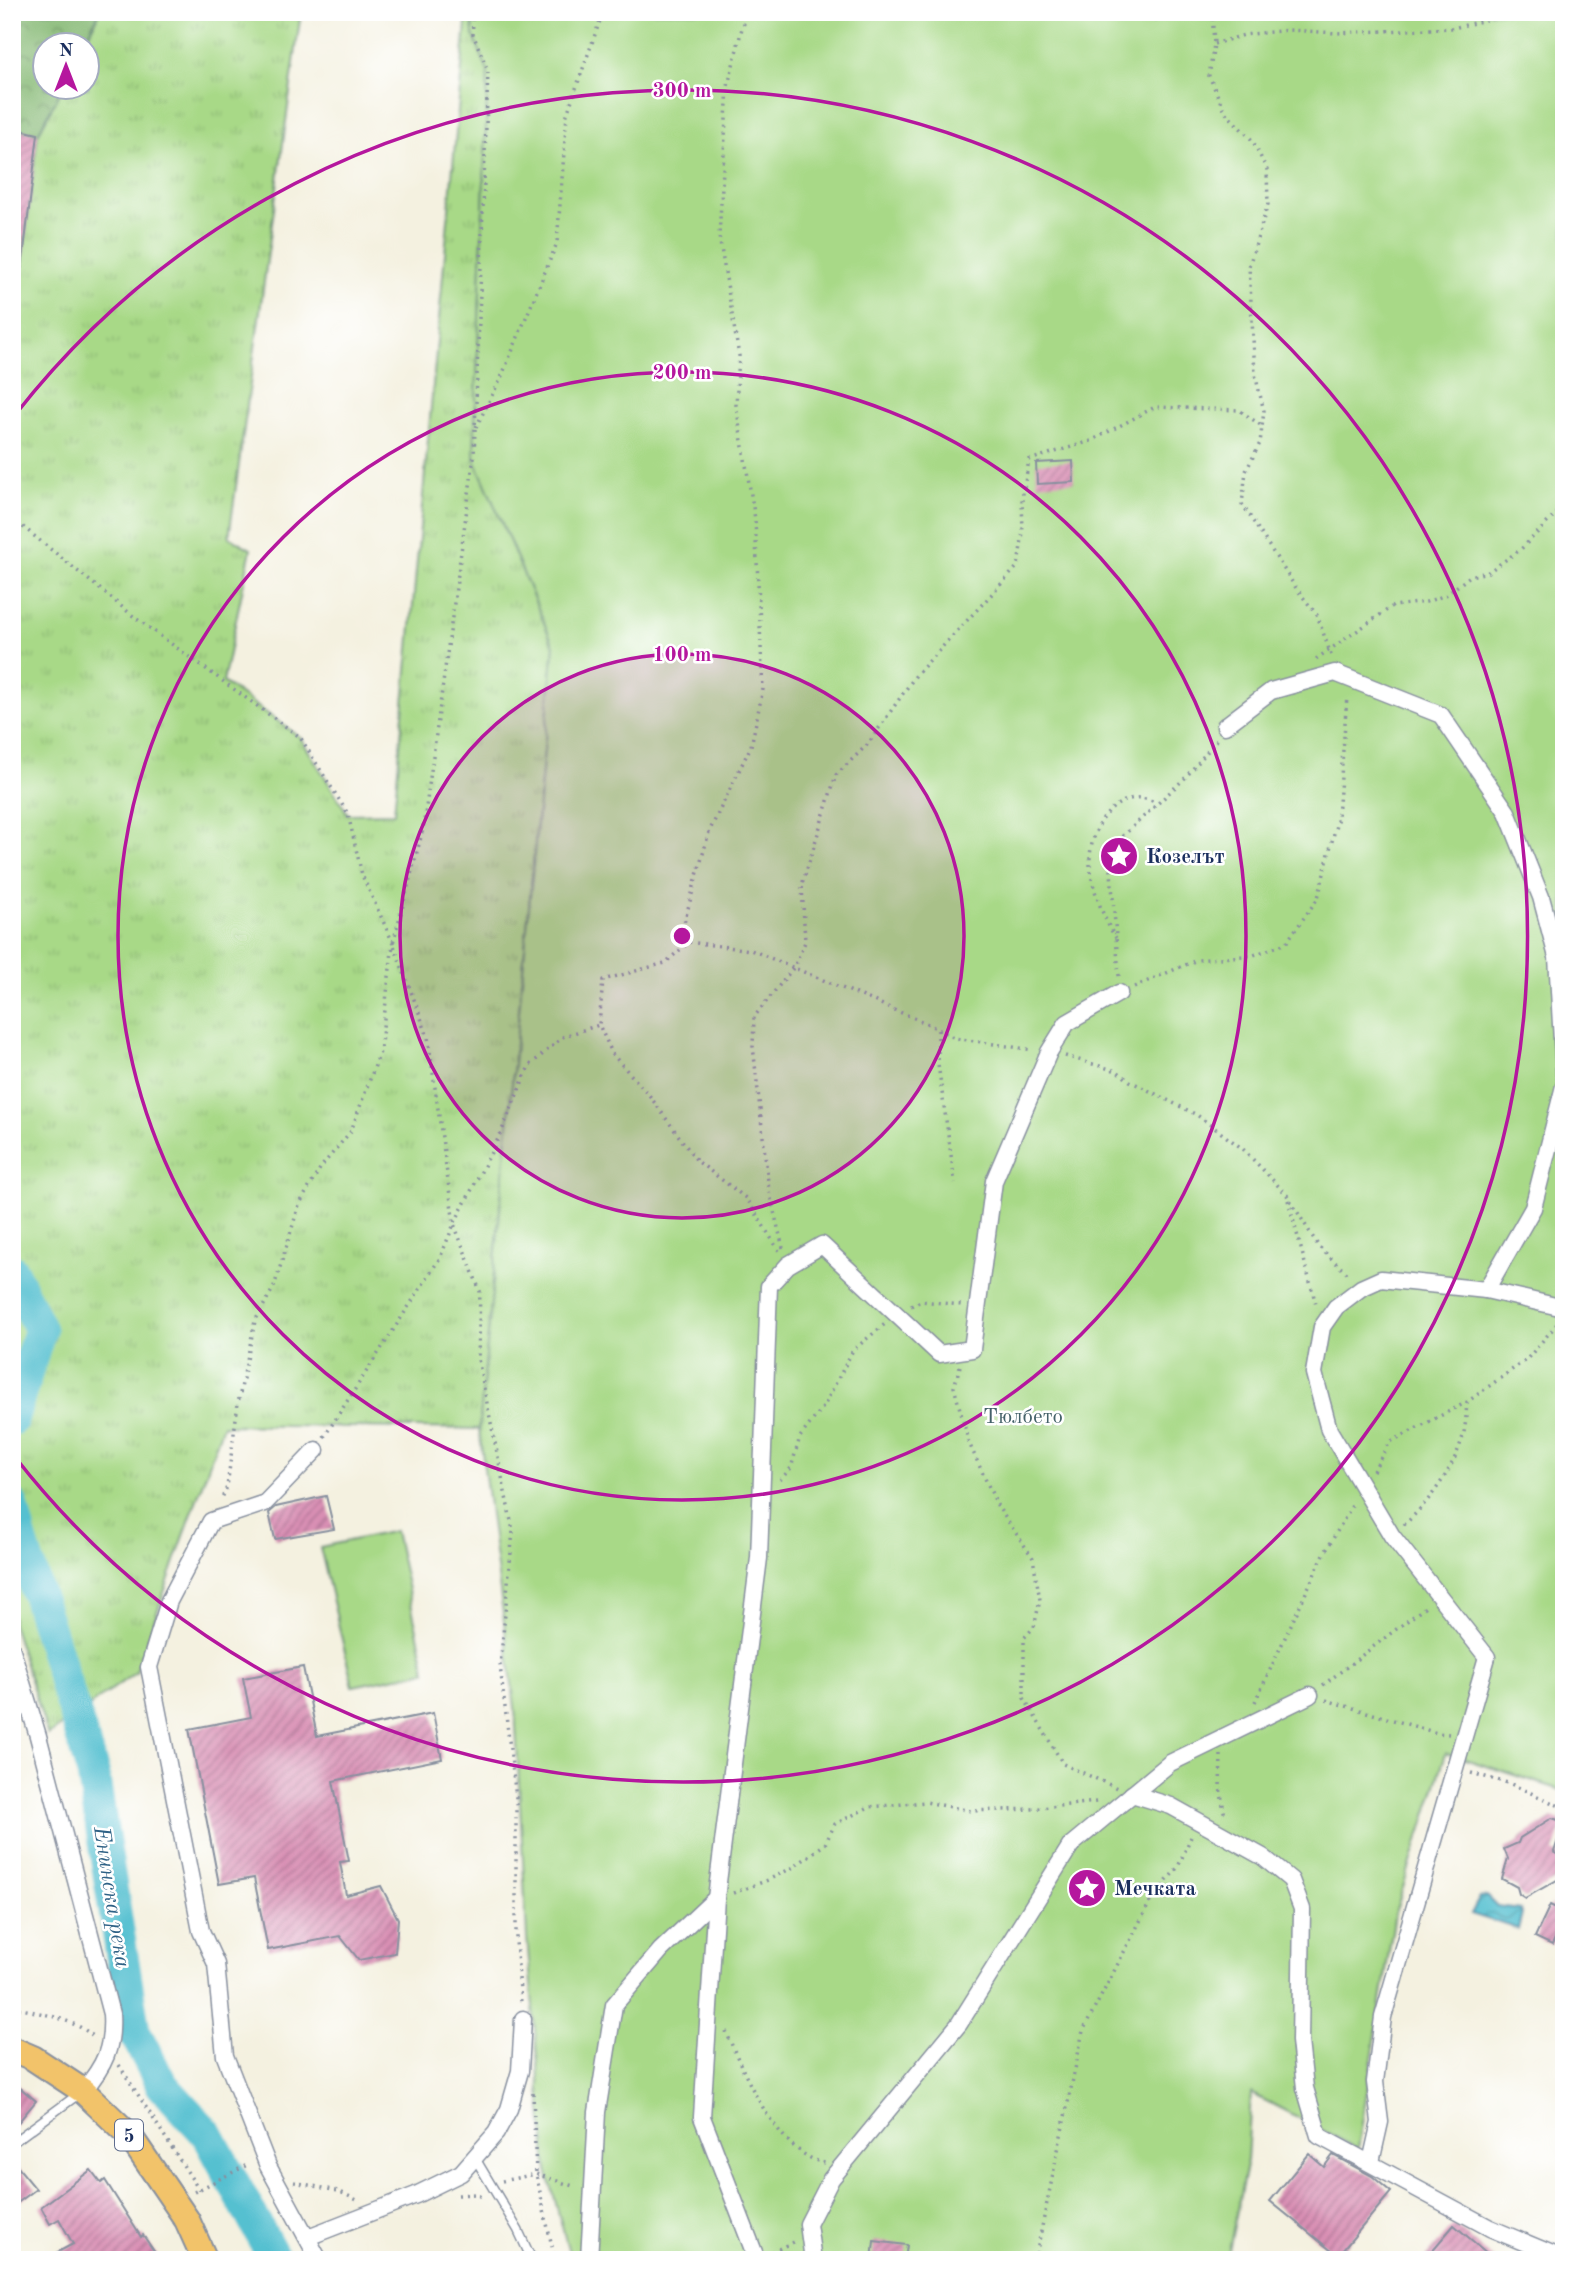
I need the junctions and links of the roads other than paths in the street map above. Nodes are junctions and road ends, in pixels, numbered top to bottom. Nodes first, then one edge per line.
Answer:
1 (1225, 726) road end
2 (1119, 993) road end
3 (1564, 1075) edge
4 (1564, 1086) edge
5 (1486, 1290) junction
6 (1564, 1308) edge
7 (316, 1450) road end
8 (13, 1656) edge
9 (1310, 1695) road end
10 (1128, 1797) junction
11 (716, 1898) junction
12 (523, 2019) road end
13 (12, 2049) edge
14 (83, 2091) junction
15 (12, 2143) edge
16 (475, 2158) junction
17 (1371, 2162) junction
18 (308, 2237) junction
19 (757, 2259) edge
20 (1564, 2259) edge
21 (205, 2260) edge
22 (319, 2260) edge
23 (533, 2260) edge
24 (589, 2260) edge
25 (813, 2260) edge

1 - 3 street
2 - 11 street
4 - 5 street
5 - 6 street
5 - 17 street
7 - 18 street
8 - 14 street
9 - 10 street
10 - 17 street
10 - 25 street
11 - 19 street
11 - 24 street
12 - 16 street
13 - 14 main road, 5
14 - 15 lane
14 - 21 main road, 5
16 - 18 street
16 - 23 lane
17 - 20 street
18 - 22 street

